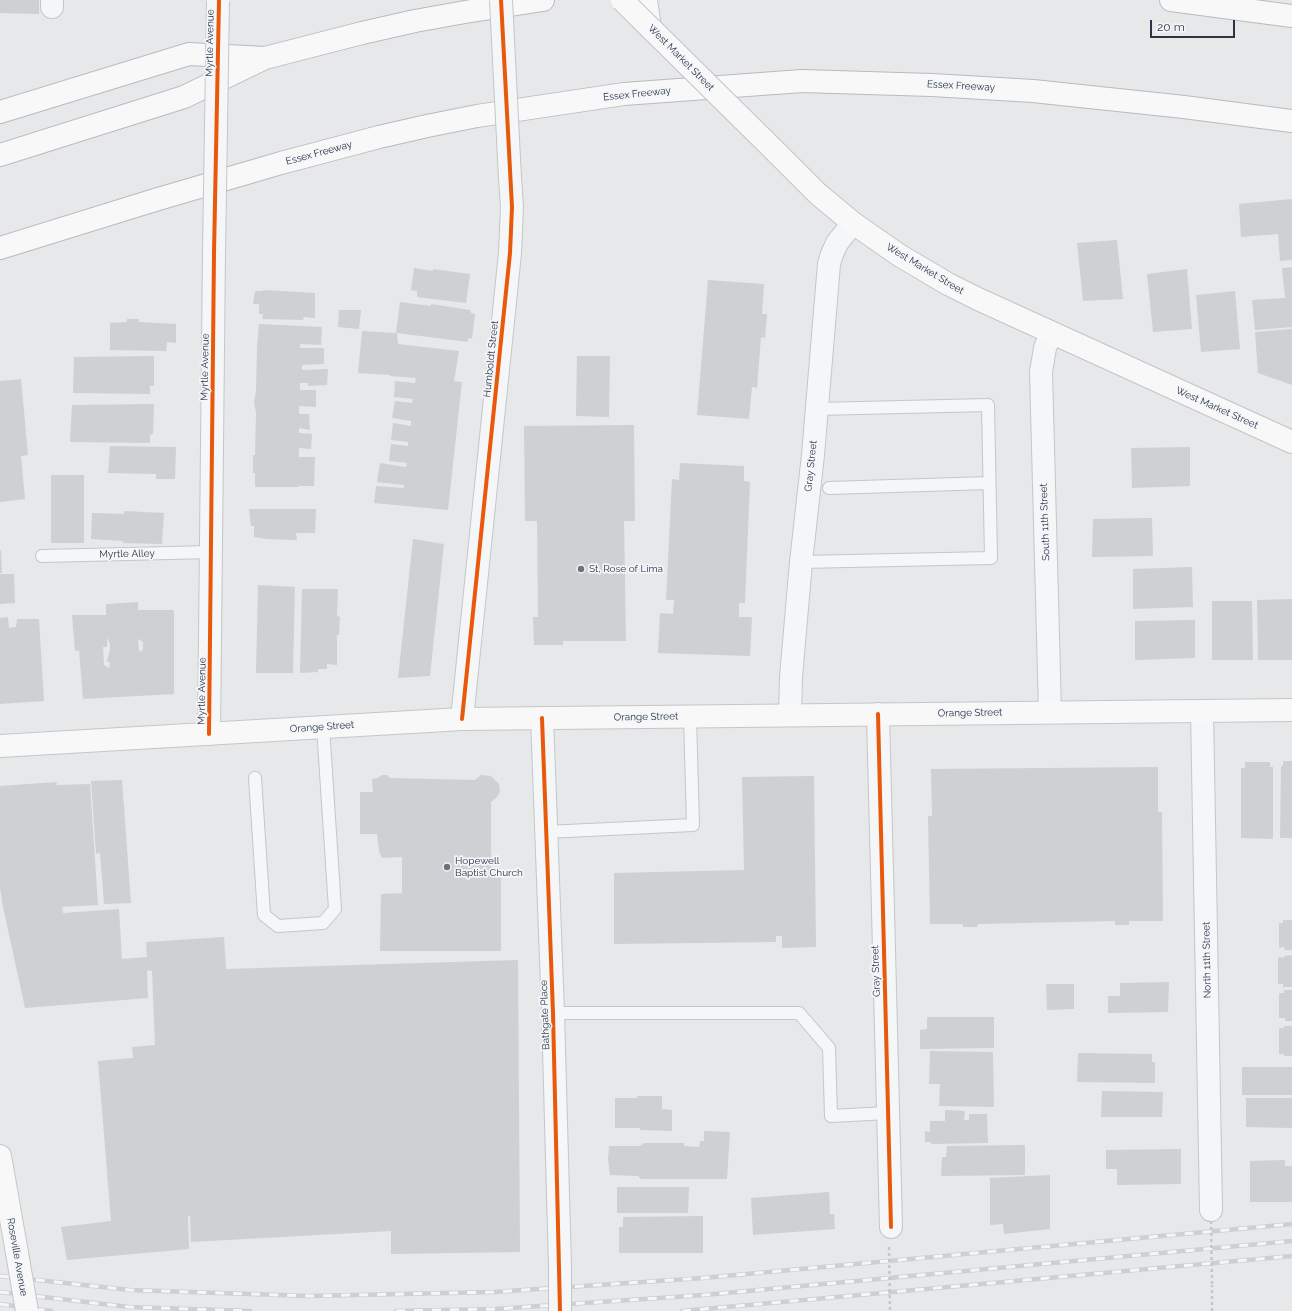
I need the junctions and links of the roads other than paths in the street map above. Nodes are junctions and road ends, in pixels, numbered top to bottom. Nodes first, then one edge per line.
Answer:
1 (218, 0) edge
2 (501, 0) edge
3 (544, 0) edge
4 (622, 0) edge
5 (646, 0) edge
6 (1171, 0) edge
7 (1292, 16) edge
8 (650, 28) junction
9 (265, 58) junction
10 (0, 112) edge
11 (1292, 121) edge
12 (0, 155) edge
13 (853, 223) junction
14 (0, 248) edge
15 (1052, 333) junction
16 (817, 409) junction
17 (1292, 442) edge
18 (989, 483) junction
19 (829, 488) dead end
20 (211, 552) junction
21 (42, 556) dead end
22 (802, 562) junction
23 (1292, 710) edge
24 (1202, 711) junction
25 (1050, 712) junction
26 (878, 714) junction
27 (790, 715) junction
28 (690, 716) junction
29 (542, 718) junction
30 (462, 719) junction
31 (323, 727) junction
32 (209, 734) junction
33 (0, 746) edge
34 (255, 778) dead end
35 (546, 832) junction
36 (553, 1013) junction
37 (888, 1113) junction
38 (0, 1156) edge
39 (1211, 1215) road end
40 (890, 1237) road end
41 (27, 1311) edge
42 (560, 1311) edge

1 - 20 street, Myrtle Avenue, bridge
2 - 30 street, Humboldt Street, bridge
3 - 9 main road
4 - 8 main road, West Market Street, bridge
5 - 8 main road
6 - 7 main road
8 - 13 main road, West Market Street, bridge
9 - 10 main road
9 - 12 main road
11 - 14 main road, Essex Freeway
13 - 15 main road, West Market Street
13 - 16 street, Gray Street
15 - 17 main road, West Market Street
15 - 25 street, South 11th Street
16 - 18 lane
16 - 22 street, Gray Street
18 - 19 lane
18 - 22 lane
20 - 21 lane, Myrtle Alley
20 - 32 street, Myrtle Avenue
22 - 27 street, Gray Street
23 - 24 main road, Orange Street
24 - 25 main road, Orange Street
24 - 39 street, North 11th Street
25 - 26 main road, Orange Street
26 - 27 main road, Orange Street
26 - 37 street, Gray Street
27 - 28 main road, Orange Street
28 - 29 main road, Orange Street
28 - 35 lane
29 - 30 main road, Orange Street
29 - 35 street, Bathgate Place
30 - 31 main road, Orange Street
31 - 32 main road, Orange Street
31 - 34 lane
32 - 33 main road, Orange Street
35 - 36 street, Bathgate Place
36 - 37 lane
36 - 42 street, Bathgate Place, bridge
37 - 40 street, Gray Street
38 - 41 main road, Roseville Avenue, bridge

